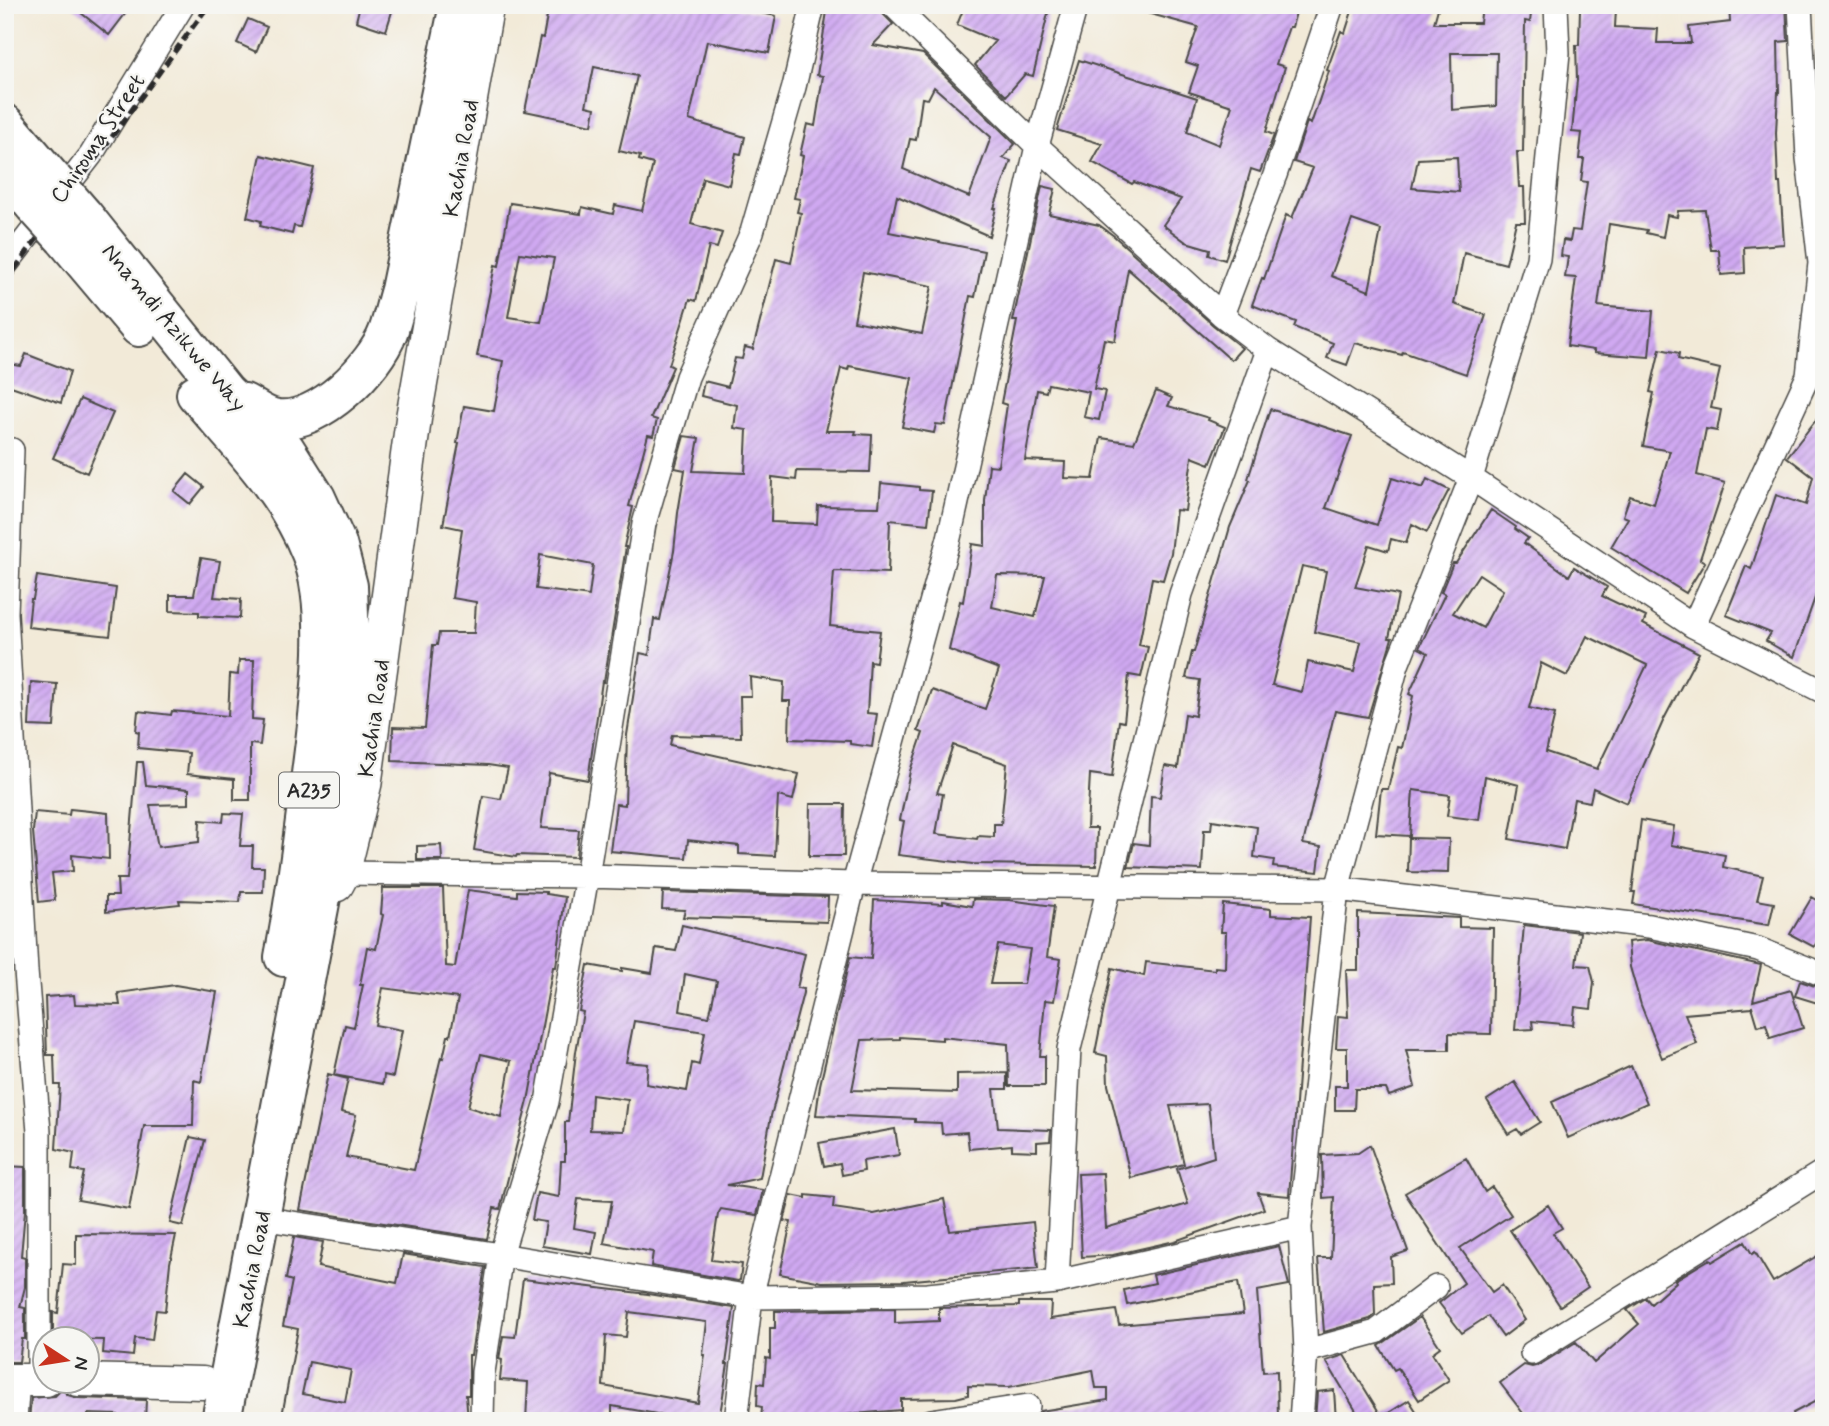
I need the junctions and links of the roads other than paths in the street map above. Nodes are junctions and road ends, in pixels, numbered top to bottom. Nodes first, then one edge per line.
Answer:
1 (183, 5) edge
2 (459, 5) edge
3 (486, 5) edge
4 (813, 5) edge
5 (893, 5) edge
6 (1076, 5) edge
7 (1332, 5) edge
8 (1556, 5) edge
9 (1800, 5) edge
10 (5, 124) edge
11 (1037, 146) junction
12 (1816, 157) edge
13 (5, 171) edge
14 (43, 192) junction
15 (73, 226) junction
16 (5, 265) edge
17 (1222, 315) junction
18 (1268, 350) junction
19 (225, 392) junction
20 (12, 450) dead end
21 (1471, 478) junction
22 (1693, 626) junction
23 (1824, 692) edge
24 (342, 873) junction
25 (587, 876) junction
26 (854, 884) junction
27 (1109, 888) junction
28 (1337, 889) junction
29 (319, 911) junction
30 (1824, 975) edge
31 (1824, 1171) edge
32 (260, 1218) junction
33 (1300, 1227) junction
34 (501, 1255) junction
35 (1057, 1282) junction
36 (1436, 1287) dead end
37 (751, 1297) junction
38 (1306, 1351) junction
39 (1532, 1353) dead end
40 (27, 1380) edge
41 (102, 1381) edge
42 (203, 1383) junction
43 (1028, 1406) dead end
44 (15, 1421) edge
45 (195, 1421) edge
46 (221, 1421) edge
47 (482, 1421) edge
48 (736, 1421) edge
49 (931, 1421) edge
50 (1301, 1421) edge

1 - 16 street, Chiroma Street
2 - 19 highway
3 - 24 main road, Kachia Road
4 - 25 street
5 - 11 street
6 - 11 street
7 - 17 street
8 - 21 street
9 - 12 street
10 - 14 highway, Nnamdi Azikwe Way / A235
11 - 17 street
11 - 26 street
12 - 22 street
13 - 14 highway, Nnamdi Azikwe Way / A235
14 - 15 highway, Nnamdi Azikwe Way / A235, bridge
15 - 19 highway, Nnamdi Azikwe Way / A235
15 - 42 highway, Kachia Road / A235
17 - 18 street
18 - 21 street
18 - 27 street
19 - 29 highway, Nnamdi Azikwe Way / A235
20 - 40 street
21 - 22 street
21 - 28 street
22 - 23 street
24 - 25 street
24 - 29 main road, Kachia Road
25 - 26 street
25 - 34 street
26 - 27 street
26 - 37 street
27 - 28 street
27 - 35 street
28 - 30 street
28 - 33 street
29 - 32 highway, Kachia Road / A235
31 - 39 street
32 - 34 street
32 - 46 highway, Kachia Road / A235
33 - 35 street
33 - 38 street
34 - 37 street
34 - 47 street
35 - 37 street
36 - 38 street
37 - 48 street
38 - 50 street
40 - 44 street
41 - 42 street
42 - 45 highway, Kachia Road / A235
43 - 49 street

